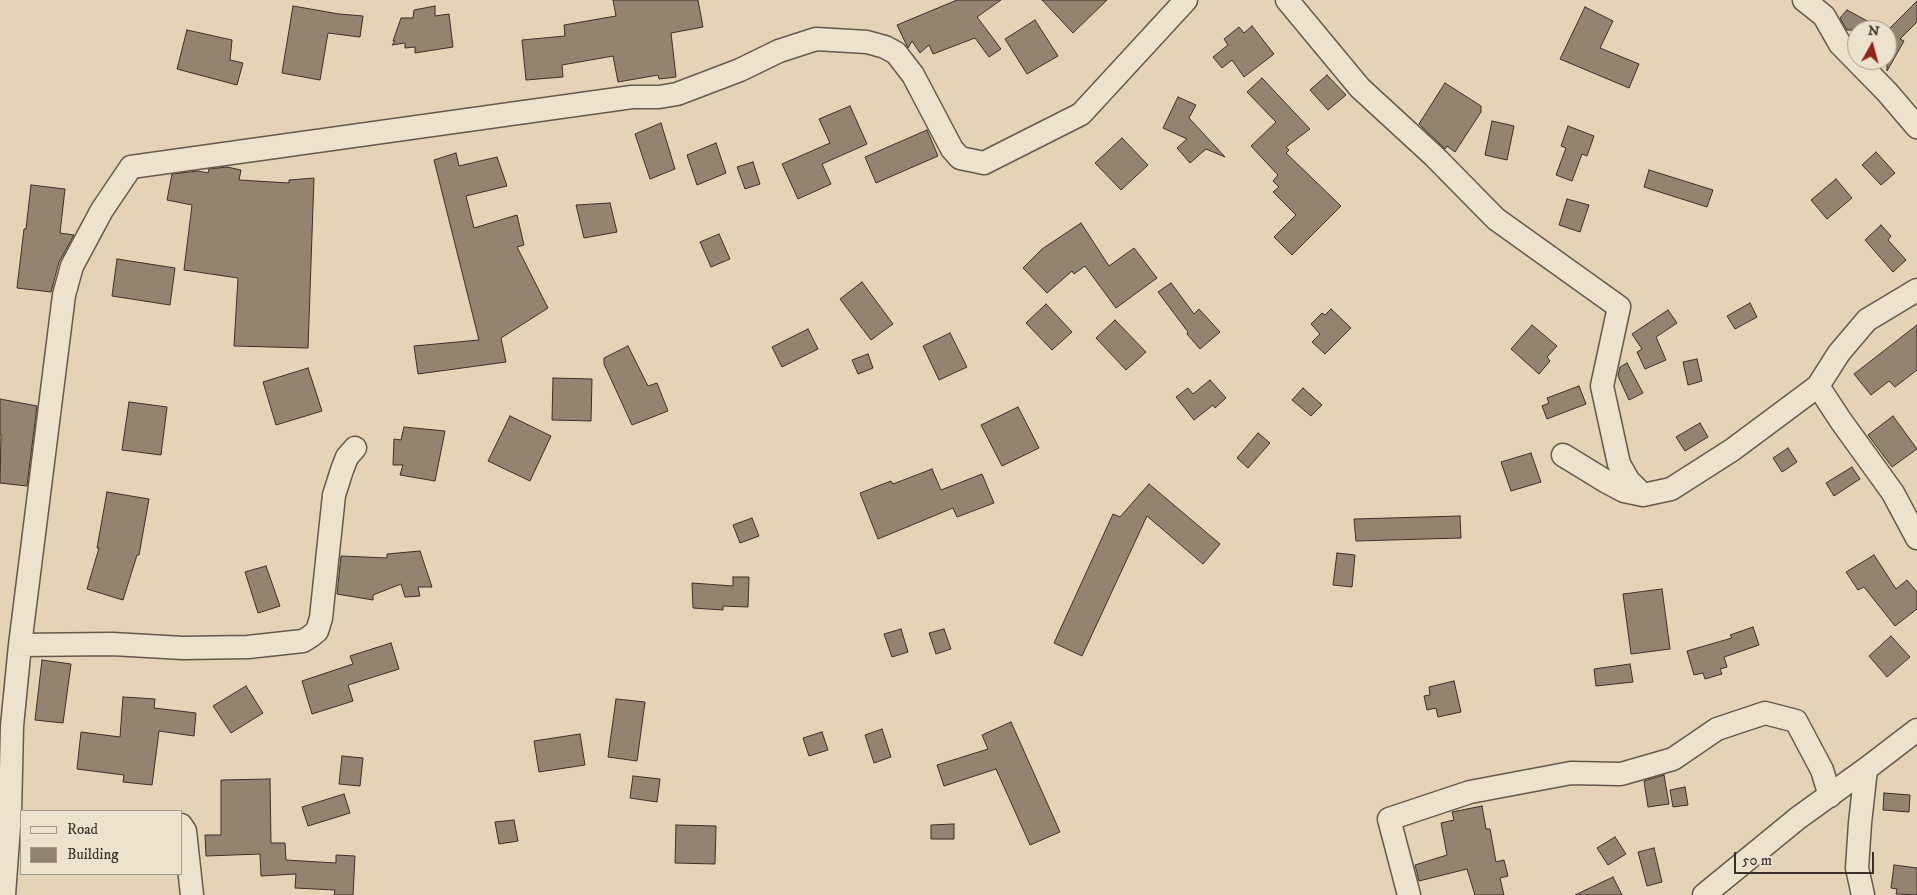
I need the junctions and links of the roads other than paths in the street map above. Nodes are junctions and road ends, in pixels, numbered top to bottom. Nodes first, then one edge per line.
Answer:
1 (1186, 0) edge
2 (1287, 0) edge
3 (1804, 0) edge
4 (1824, 8) edge
5 (1917, 127) edge
6 (1917, 290) edge
7 (1818, 386) junction
8 (355, 448) dead end
9 (1563, 455) dead end
10 (1642, 495) junction
11 (1917, 538) edge
12 (20, 645) junction
13 (6, 725) edge
14 (1917, 730) edge
15 (1866, 769) junction
16 (1830, 796) junction
17 (15, 814) edge
18 (182, 826) edge
19 (4, 895) edge
20 (192, 895) edge
21 (1409, 895) edge
22 (1704, 895) edge
23 (1863, 895) edge

1 - 12 street
2 - 10 street
3 - 4 street
4 - 5 street
6 - 7 street
7 - 10 street
7 - 11 street
8 - 12 street
9 - 10 street
12 - 13 street
13 - 17 street
14 - 15 street
15 - 16 street
15 - 23 street
16 - 21 street
16 - 22 street
17 - 19 street
18 - 20 street

